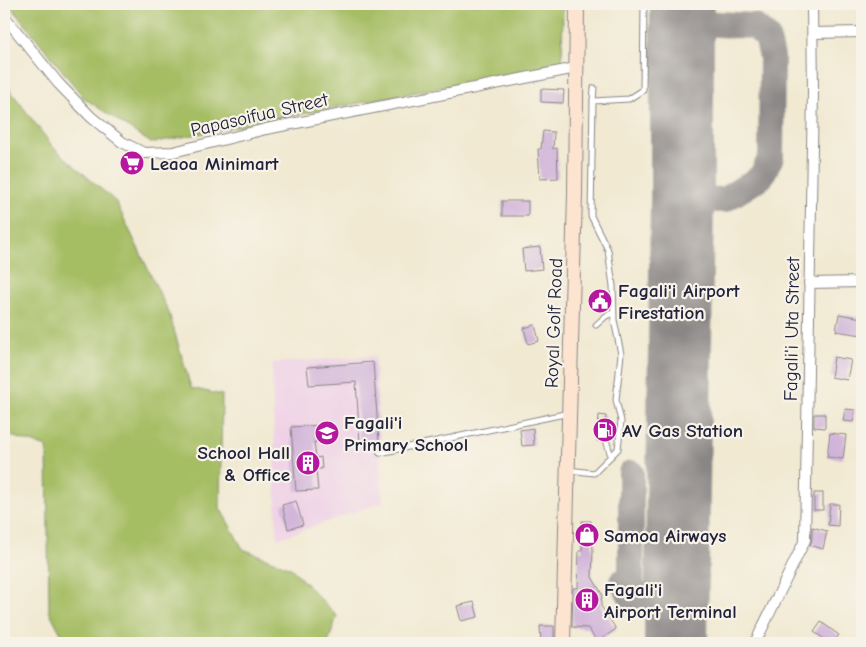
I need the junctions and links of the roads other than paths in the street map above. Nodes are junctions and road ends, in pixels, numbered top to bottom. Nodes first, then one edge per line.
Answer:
1 (577, 4) edge
2 (644, 4) edge
3 (812, 4) edge
4 (4, 16) edge
5 (862, 32) edge
6 (812, 34) junction
7 (576, 68) junction
8 (594, 88) dead end
9 (593, 101) junction
10 (862, 282) edge
11 (809, 283) junction
12 (613, 313) junction
13 (596, 325) dead end
14 (569, 413) junction
15 (606, 440) dead end
16 (380, 452) dead end
17 (611, 456) junction
18 (568, 470) junction
19 (563, 643) edge
20 (755, 643) edge

1 - 7 main road, Royal Golf Road
2 - 9 lane
3 - 6 street, Fagali'i Uta Street
4 - 7 street, Papasoifua Street
5 - 6 street
6 - 11 street, Fagali'i Uta Street
7 - 14 main road, Royal Golf Road
8 - 9 lane
9 - 12 lane
10 - 11 street
11 - 20 street, Fagali'i Uta Street
12 - 13 lane
12 - 17 lane
14 - 16 lane
14 - 18 main road, Royal Golf Road
15 - 17 lane
17 - 18 lane
18 - 19 main road, Royal Golf Road

